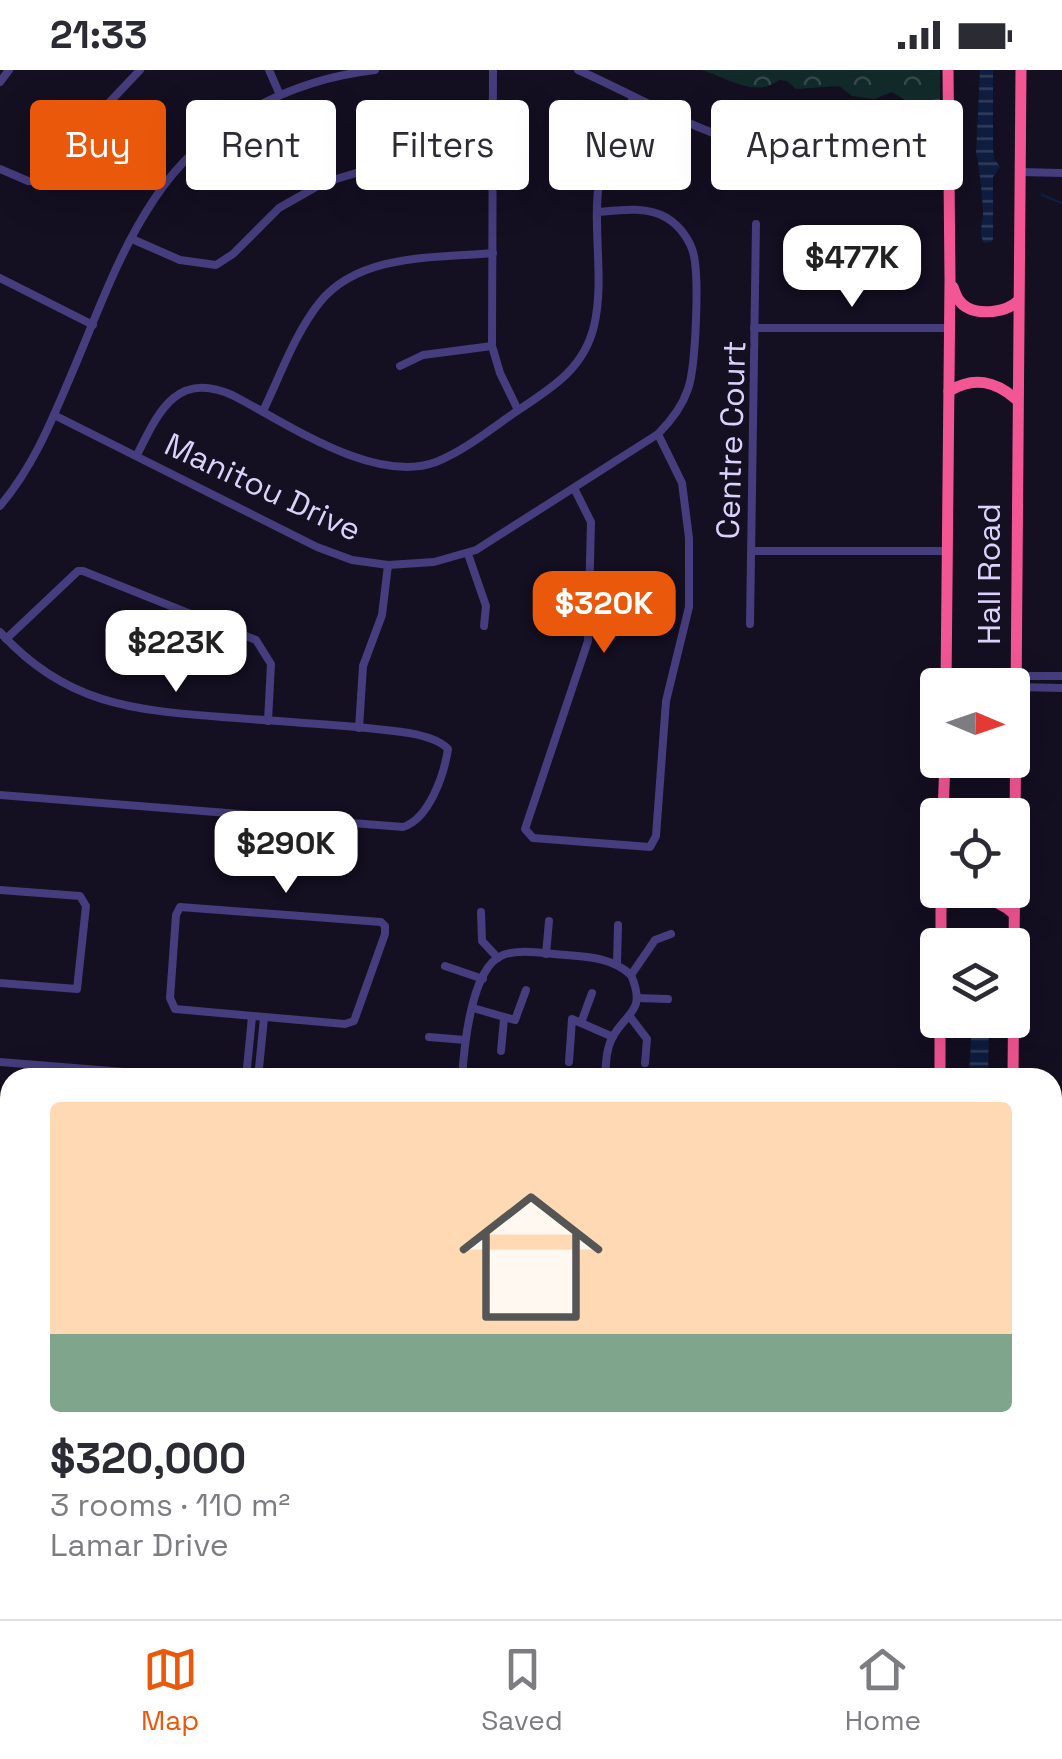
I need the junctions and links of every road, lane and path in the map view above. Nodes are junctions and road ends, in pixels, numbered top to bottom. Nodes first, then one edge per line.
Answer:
1 (8, 70) edge
2 (140, 70) edge
3 (269, 70) edge
4 (375, 70) edge
5 (493, 70) edge
6 (578, 70) edge
7 (948, 70) edge
8 (1020, 70) edge
9 (354, 71) edge
10 (595, 73) edge
11 (0, 82) edge
12 (280, 95) junction
13 (634, 97) junction
14 (493, 100) edge
15 (948, 100) edge
16 (711, 130) edge
17 (0, 169) edge
18 (1020, 172) junction
19 (1062, 172) edge
20 (356, 173) edge
21 (493, 190) edge
22 (948, 190) edge
23 (598, 212) junction
24 (756, 224) dead end
25 (132, 239) junction
26 (494, 253) junction
27 (950, 280) junction
28 (3, 283) edge
29 (1018, 301) junction
30 (94, 325) junction
31 (754, 328) junction
32 (950, 328) junction
33 (492, 346) junction
34 (400, 366) dead end
35 (950, 391) junction
36 (1016, 398) junction
37 (518, 410) junction
38 (263, 411) junction
39 (54, 416) junction
40 (658, 434) junction
41 (138, 455) junction
42 (574, 488) junction
43 (0, 506) edge
44 (752, 551) junction
45 (945, 551) junction
46 (468, 554) junction
47 (388, 565) junction
48 (750, 624) dead end
49 (484, 626) dead end
50 (3, 636) edge
51 (946, 668) edge
52 (1016, 668) edge
53 (1062, 676) edge
54 (1030, 680) edge
55 (1030, 684) edge
56 (1062, 688) edge
57 (268, 720) junction
58 (358, 728) junction
59 (0, 795) edge
60 (0, 890) edge
61 (1006, 908) edge
62 (1014, 908) edge
63 (481, 912) dead end
64 (1014, 914) junction
65 (549, 921) dead end
66 (618, 924) dead end
67 (671, 934) dead end
68 (546, 954) junction
69 (498, 958) junction
70 (617, 964) junction
71 (444, 966) dead end
72 (631, 975) junction
73 (483, 979) junction
74 (0, 984) edge
75 (526, 990) dead end
76 (592, 993) dead end
77 (637, 998) junction
78 (668, 999) dead end
79 (473, 1008) junction
80 (252, 1017) junction
81 (264, 1018) junction
82 (631, 1018) junction
83 (504, 1019) junction
84 (581, 1023) junction
85 (429, 1037) dead end
86 (612, 1037) junction
87 (940, 1038) edge
88 (465, 1040) junction
89 (502, 1051) dead end
90 (0, 1062) edge
91 (569, 1062) dead end
92 (645, 1063) dead end
93 (74, 1068) edge
94 (247, 1068) edge
95 (259, 1068) edge
96 (463, 1068) edge
97 (607, 1068) edge
98 (940, 1068) edge
99 (1013, 1068) edge

1 - 11 street
2 - 17 street
3 - 12 street
4 - 9 street
5 - 14 street
6 - 10 street
7 - 15 highway, Hall Road
8 - 18 highway, Hall Road
9 - 12 street
10 - 13 street
12 - 25 street
13 - 16 street
13 - 23 street
18 - 19 street
18 - 29 highway, Hall Road
20 - 25 street
21 - 26 street
22 - 27 highway, Hall Road
23 - 37 street
23 - 40 street, Manitou Drive
24 - 31 street
25 - 30 street
26 - 33 street
26 - 38 street
27 - 29 highway
27 - 32 highway, Hall Road
28 - 30 street
29 - 36 highway, Hall Road
30 - 39 street
31 - 32 street, Centre Court
31 - 44 street, Centre Court
32 - 35 highway, Hall Road
33 - 34 street
33 - 37 street
35 - 36 highway
35 - 45 highway, Hall Road
36 - 52 highway, Hall Road
37 - 38 street
38 - 41 street
39 - 41 street, Manitou Drive
39 - 43 street
40 - 42 street, Manitou Drive
40 - 42 street
41 - 47 street, Manitou Drive
42 - 46 street, Manitou Drive
44 - 45 street
44 - 48 street, Centre Court
45 - 51 highway, Hall Road
46 - 47 street, Manitou Drive
46 - 49 street
47 - 58 street
50 - 57 street
50 - 57 street
53 - 54 street
55 - 56 street
57 - 58 street
58 - 59 street
60 - 74 street
61 - 64 highway
62 - 64 highway, Hall Road
63 - 69 street
64 - 99 highway, Hall Road
65 - 68 street
66 - 70 street
67 - 72 street
68 - 69 street
68 - 70 street
69 - 73 street
70 - 72 street
71 - 73 street
72 - 77 street
73 - 79 street
75 - 83 street
76 - 84 street
77 - 78 street
77 - 82 street
79 - 83 street
79 - 88 street
80 - 81 street
80 - 81 street
80 - 94 street
81 - 95 street
82 - 86 street
82 - 92 street
83 - 89 street
84 - 86 street
84 - 91 street
85 - 88 street
86 - 97 street
87 - 98 highway
88 - 96 street
90 - 93 street

